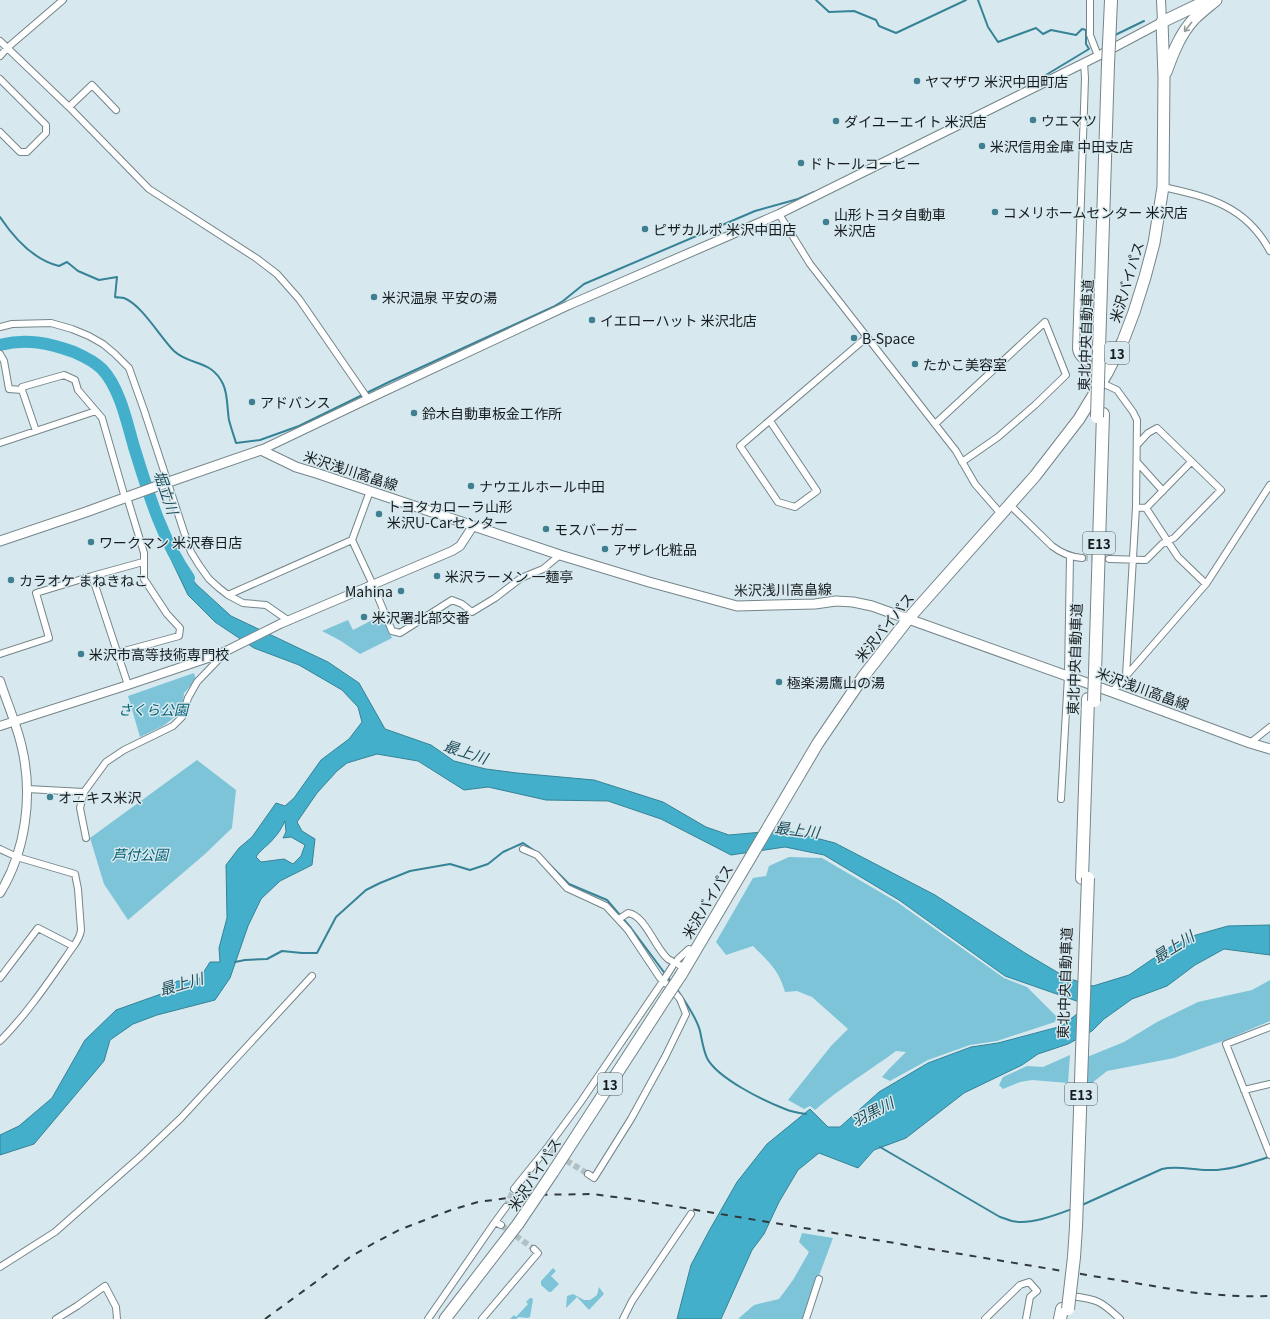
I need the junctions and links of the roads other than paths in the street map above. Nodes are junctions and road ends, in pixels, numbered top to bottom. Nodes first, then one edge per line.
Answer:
1 (63, 0) edge
2 (1090, 0) edge
3 (1111, 0) edge
4 (1117, 0) edge
5 (1161, 0) edge
6 (1208, 0) edge
7 (1216, 0) edge
8 (1162, 22) junction
9 (1113, 23) junction
10 (0, 41) edge
11 (7, 48) junction
12 (0, 56) edge
13 (1098, 56) junction
14 (1084, 64) junction
15 (1164, 77) junction
16 (0, 79) edge
17 (69, 107) junction
18 (116, 110) dead end
19 (0, 132) edge
20 (1163, 187) junction
21 (779, 214) junction
22 (1270, 251) edge
23 (0, 327) edge
24 (867, 337) junction
25 (0, 354) edge
26 (3, 364) edge
27 (1107, 373) junction
28 (1102, 383) junction
29 (22, 390) junction
30 (368, 399) junction
31 (96, 411) junction
32 (770, 421) junction
33 (935, 424) junction
34 (36, 431) junction
35 (0, 443) edge
36 (1137, 445) junction
37 (261, 450) junction
38 (962, 462) junction
39 (1136, 462) junction
40 (1191, 462) junction
41 (164, 483) junction
42 (1270, 485) edge
43 (370, 491) junction
44 (1163, 491) junction
45 (126, 498) junction
46 (1010, 505) junction
47 (1136, 507) junction
48 (1146, 508) junction
49 (1001, 514) junction
50 (473, 526) junction
51 (352, 540) junction
52 (0, 541) edge
53 (1168, 541) junction
54 (560, 554) junction
55 (1070, 556) junction
56 (1082, 558) tunnel mouth
57 (1109, 559) tunnel mouth
58 (1132, 560) junction
59 (143, 562) junction
60 (92, 576) junction
61 (1206, 584) junction
62 (373, 585) junction
63 (228, 595) junction
64 (909, 618) junction
65 (289, 621) junction
66 (117, 653) junction
67 (0, 654) edge
68 (220, 654) junction
69 (1068, 676) junction
70 (1126, 676) junction
71 (0, 680) edge
72 (128, 685) junction
73 (1112, 692) junction
74 (14, 721) junction
75 (0, 726) edge
76 (1270, 727) edge
77 (1250, 743) junction
78 (1270, 749) edge
79 (27, 789) junction
80 (84, 792) junction
81 (1061, 800) dead end
82 (86, 838) dead end
83 (0, 849) edge
84 (523, 849) dead end
85 (17, 857) junction
86 (0, 893) edge
87 (621, 917) junction
88 (73, 946) junction
89 (681, 967) junction
90 (671, 969) dead end
91 (312, 976) dead end
92 (0, 978) edge
93 (664, 979) junction
94 (670, 992) junction
95 (1270, 1027) edge
96 (0, 1041) edge
97 (1270, 1084) edge
98 (1244, 1090) junction
99 (1270, 1155) edge
100 (588, 1174) dead end
101 (514, 1189) tunnel mouth
102 (506, 1207) tunnel mouth
103 (691, 1214) dead end
104 (534, 1249) dead end
105 (0, 1266) edge
106 (819, 1279) dead end
107 (1071, 1296) dead end
108 (1064, 1314) edge
109 (1112, 1316) edge
110 (56, 1319) edge
111 (117, 1319) edge
112 (428, 1319) edge
113 (445, 1319) edge
114 (482, 1319) edge
115 (623, 1319) edge
116 (806, 1319) edge
117 (985, 1319) edge
118 (1026, 1319) edge
119 (1120, 1319) edge

1 - 11 street
2 - 13 street
3 - 9 highway, 東北中央自動車道 / E13
4 - 9 highway, 東北中央自動車道 / E13
5 - 8 street
6 - 8 highway
7 -> 15 highway
8 - 13 street
8 - 15 highway, 米沢バイパス / 13
9 - 108 highway, 東北中央自動車道 / E13, bridge
10 - 11 street
11 - 12 street
11 - 17 street
13 - 14 street
14 - 21 street
14 - 27 street
15 - 20 highway, 米沢バイパス / 13
16 - 19 street
17 - 18 street
17 - 30 street
20 - 22 street
20 - 27 highway, 米沢バイパス / 13
21 - 24 street
21 - 30 street
23 - 41 street
24 - 32 street
24 - 33 street
25 - 26 street
26 - 29 street
27 - 28 highway, 米沢バイパス / 13
28 - 36 street
28 - 46 highway, 米沢バイパス / 13
29 - 31 street
29 - 34 street
30 - 37 street
31 - 34 street
31 - 45 street
32 - 32 street
33 - 38 street
33 - 38 street
34 - 35 street
36 - 39 street
36 - 40 street
37 - 41 main road
37 - 43 main road, 米沢浅川高畠線
38 - 49 street
39 - 44 street
39 - 47 street
40 - 44 street
40 - 53 street
41 - 45 main road
41 - 63 street
42 - 61 street
43 - 50 main road, 米沢浅川高畠線
43 - 51 street
44 - 48 street
45 - 52 main road
45 - 59 street
46 - 49 highway, 米沢バイパス / 13
46 - 55 street
47 - 48 street
47 - 58 street
48 - 53 street
49 - 64 highway, 米沢バイパス / 13
50 - 54 main road, 米沢浅川高畠線
50 - 62 street
51 - 62 street
51 - 63 street
53 - 58 street
53 - 61 street
54 - 62 street
54 - 64 main road, 米沢浅川高畠線
55 - 56 street
55 - 69 street
57 - 58 street
58 - 70 street
59 - 60 street
59 - 66 street
60 - 66 street
60 - 67 street
61 - 70 street
62 - 65 street
63 - 65 street
64 - 69 main road, 米沢浅川高畠線
64 - 89 highway, 米沢バイパス / 13
65 - 68 street
66 - 72 street
68 - 72 street
68 - 80 street
69 - 73 main road, 米沢浅川高畠線
69 - 81 street
70 - 73 street
71 - 74 street
72 - 74 street
73 - 77 main road, 米沢浅川高畠線
74 - 75 street
74 - 79 street
76 - 77 street
77 - 78 main road, 米沢浅川高畠線
79 - 80 street
79 - 85 street
80 - 82 street
83 - 85 street
84 - 87 street
85 - 86 street
85 - 88 street
87 - 89 street
87 - 93 street
88 - 92 street
88 - 96 street
89 - 94 highway, 米沢バイパス / 13, bridge
90 - 93 street
91 - 105 street
93 - 94 street
93 - 101 street
94 - 100 street
94 - 113 highway, 米沢バイパス / 13, bridge
95 - 98 street
97 - 98 street
98 - 99 street
102 - 112 street
103 - 115 street
104 - 114 street
106 - 116 street
107 - 109 street
109 - 119 street
110 - 111 street
117 - 118 street

